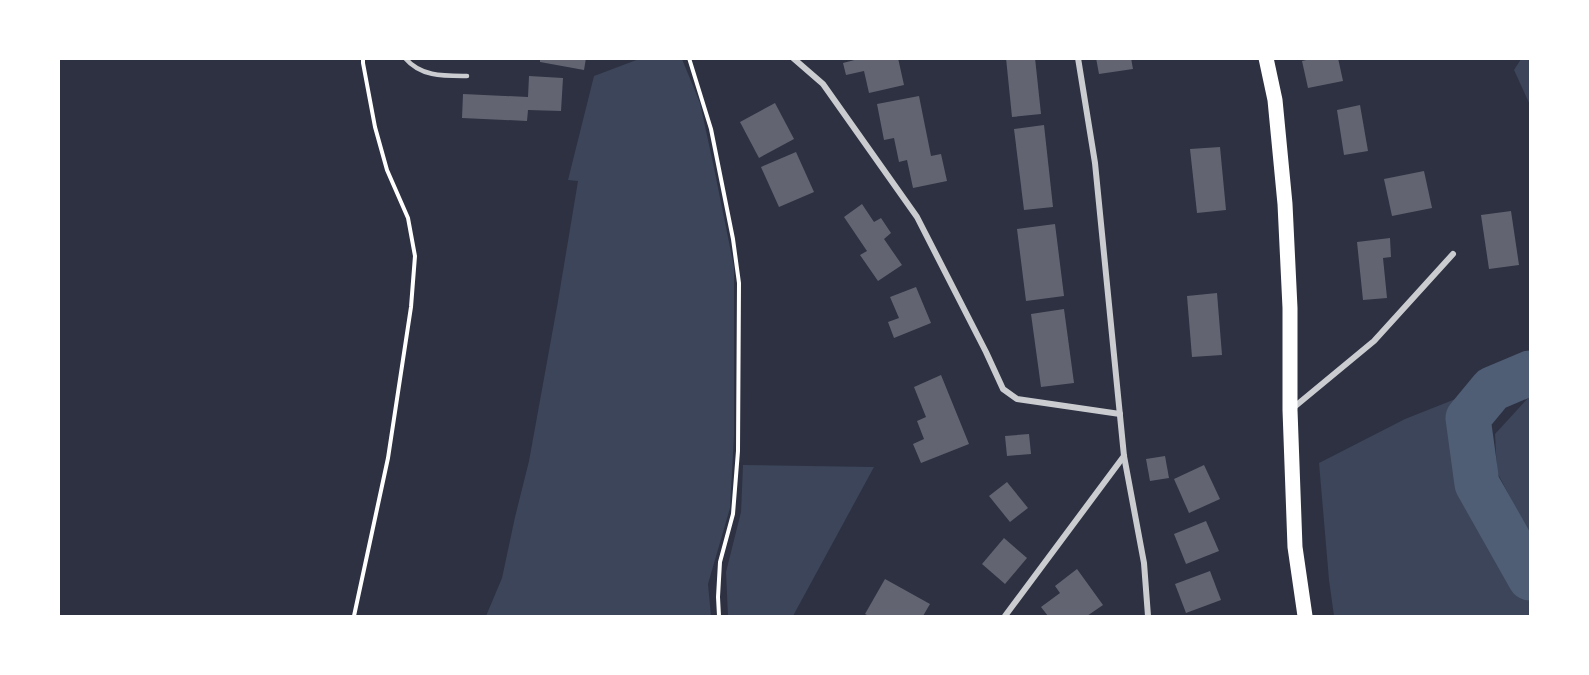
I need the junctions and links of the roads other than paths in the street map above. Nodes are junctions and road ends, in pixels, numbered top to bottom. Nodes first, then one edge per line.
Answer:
1 (405, 58) edge
2 (793, 58) edge
3 (1078, 58) edge
4 (1266, 58) edge
5 (467, 76) dead end
6 (1453, 254) dead end
7 (1290, 410) junction
8 (1120, 414) junction
9 (1124, 456) junction
10 (1005, 616) edge
11 (1148, 616) edge
12 (1305, 616) edge

1 - 5 lane
2 - 8 street
3 - 8 street
4 - 7 main road
6 - 7 street
7 - 12 main road
8 - 9 street
9 - 10 street
9 - 11 street

